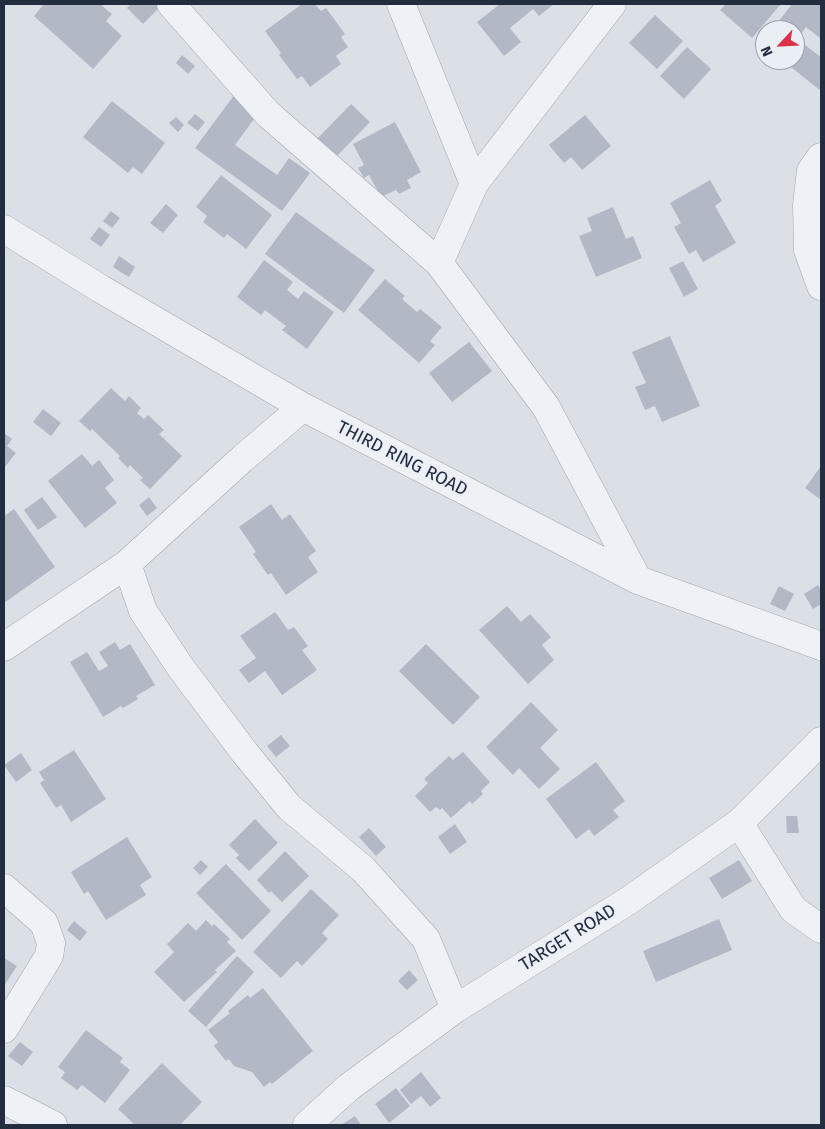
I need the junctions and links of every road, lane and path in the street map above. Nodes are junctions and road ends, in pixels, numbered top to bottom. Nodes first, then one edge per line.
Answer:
1 (171, 4) edge
2 (401, 4) edge
3 (612, 4) edge
4 (821, 157) edge
5 (474, 184) junction
6 (4, 229) edge
7 (438, 263) junction
8 (821, 286) edge
9 (303, 407) junction
10 (127, 564) junction
11 (638, 580) junction
12 (821, 646) edge
13 (4, 648) edge
14 (821, 741) edge
15 (739, 823) junction
16 (4, 888) edge
17 (821, 929) edge
18 (455, 1009) junction
19 (4, 1029) edge
20 (5, 1098) edge
21 (53, 1125) edge
22 (307, 1125) edge

1 - 7 street
2 - 5 street
3 - 5 street
4 - 8 street
5 - 7 street
6 - 9 street, THIRD RING ROAD
7 - 11 street
9 - 10 street
9 - 11 street, THIRD RING ROAD
10 - 13 street
10 - 18 street
11 - 12 street, THIRD RING ROAD
14 - 15 street, TARGET ROAD
15 - 17 street
15 - 18 street, TARGET ROAD
16 - 19 street
18 - 22 street, TARGET ROAD
20 - 21 street

